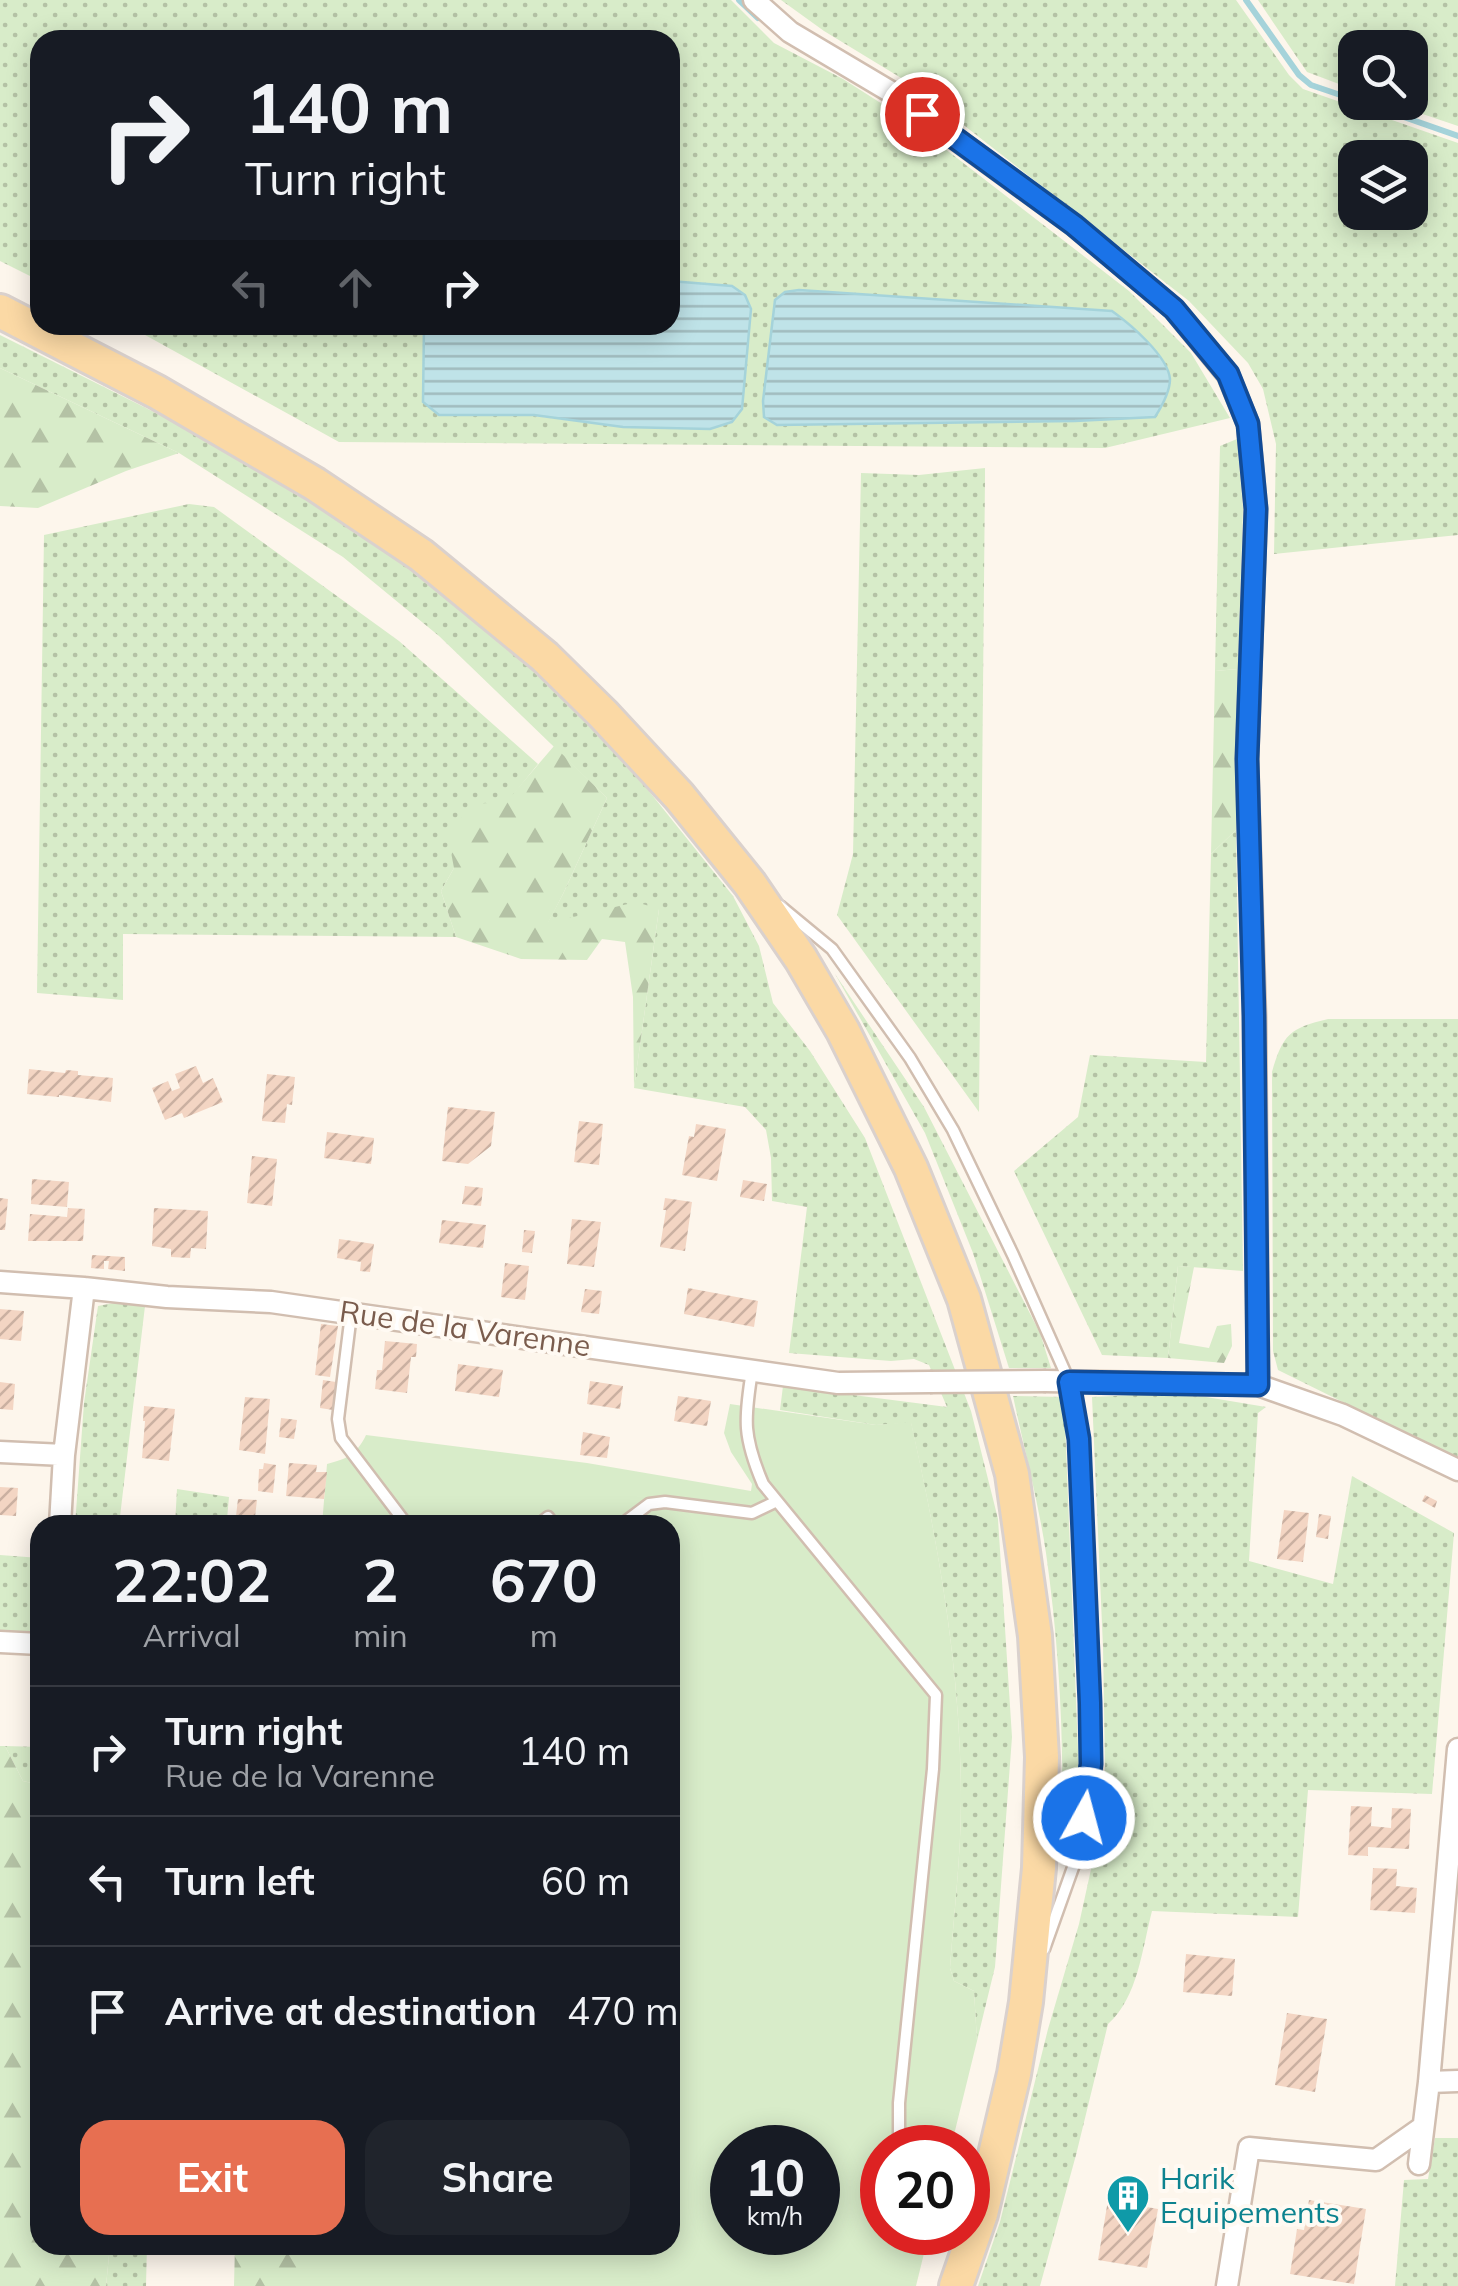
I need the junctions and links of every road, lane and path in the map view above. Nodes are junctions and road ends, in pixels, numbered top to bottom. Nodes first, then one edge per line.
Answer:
1 (754, 0) edge
2 (0, 312) edge
3 (30, 327) edge
4 (45, 335) edge
5 (750, 884) junction
6 (0, 1282) edge
7 (84, 1288) junction
8 (351, 1313) junction
9 (752, 1371) junction
10 (1069, 1382) junction
11 (1258, 1385) junction
12 (0, 1452) edge
13 (64, 1456) junction
14 (1458, 1470) edge
15 (777, 1500) junction
16 (61, 1515) edge
17 (400, 1515) edge
18 (634, 1515) edge
19 (0, 1642) edge
20 (30, 1644) edge
21 (1458, 1749) edge
22 (1026, 2002) junction
23 (1458, 2081) edge
24 (1428, 2082) junction
25 (899, 2125) edge
26 (1423, 2127) junction
27 (1419, 2164) dead end
28 (956, 2286) edge
29 (1227, 2286) edge

1 - 11 street
2 - 3 main road
4 - 5 main road
5 - 10 lane
5 - 22 main road
6 - 7 street, Rue de la Varenne
7 - 8 street, Rue de la Varenne
7 - 13 street
8 - 9 street, Rue de la Varenne
8 - 17 lane
9 - 10 street, Rue de la Varenne, bridge
9 - 15 lane
10 - 11 street
10 - 22 lane
11 - 14 street
12 - 13 street
13 - 16 street
15 - 18 lane
15 - 25 lane
19 - 20 street
21 - 24 street
22 - 28 main road
23 - 24 street
24 - 26 street
26 - 27 street
26 - 29 street

